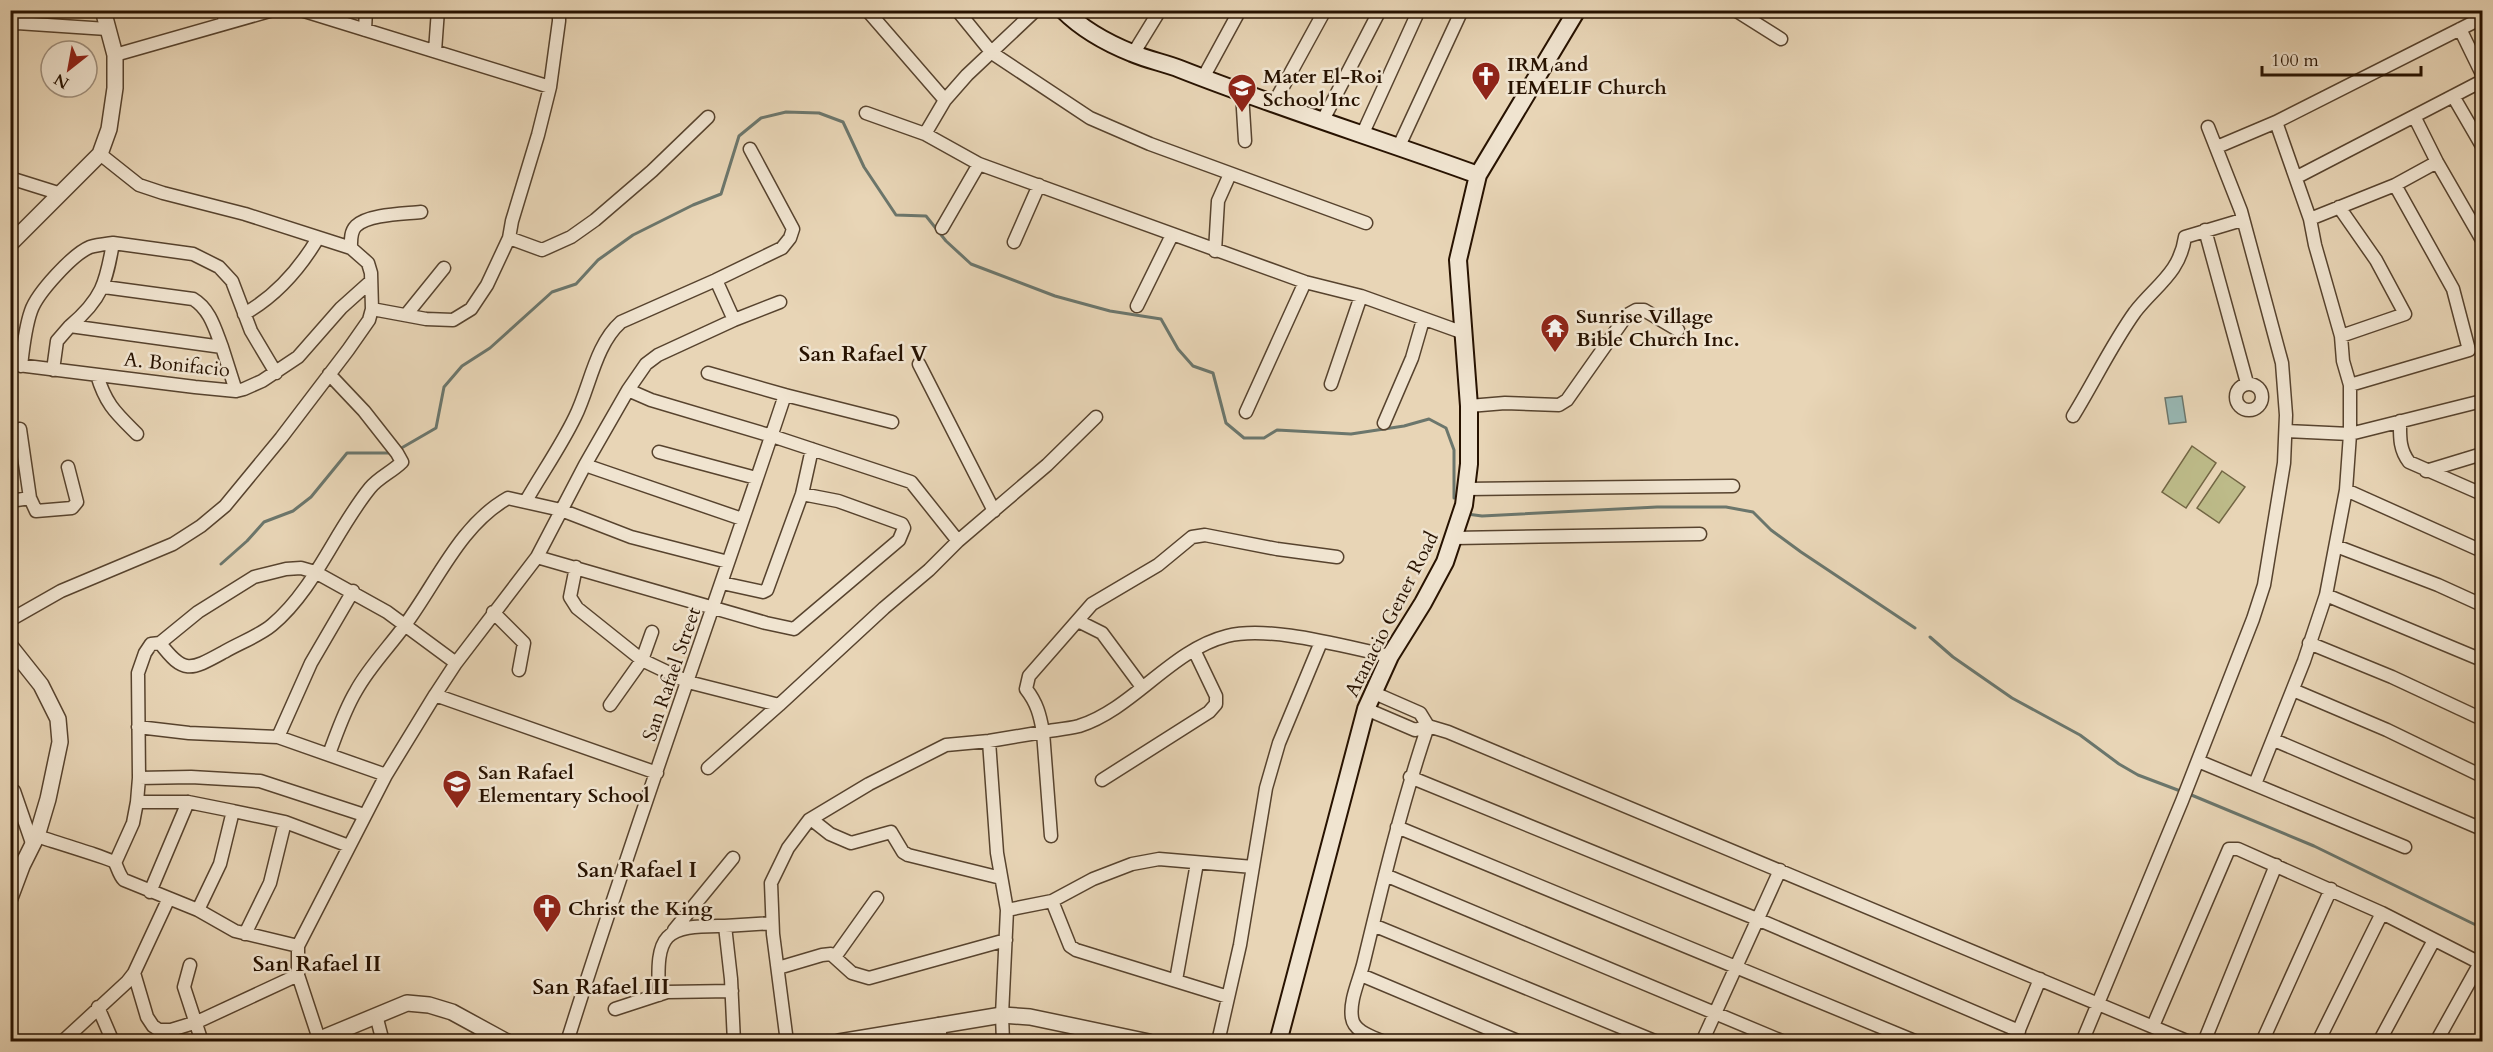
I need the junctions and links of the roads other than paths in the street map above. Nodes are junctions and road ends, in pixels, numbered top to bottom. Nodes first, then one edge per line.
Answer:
1 (103, 10) edge
2 (273, 10) edge
3 (302, 10) edge
4 (366, 10) edge
5 (438, 10) edge
6 (867, 10) edge
7 (957, 10) edge
8 (1036, 10) edge
9 (1160, 10) edge
10 (1240, 10) edge
11 (1325, 10) edge
12 (1380, 10) edge
13 (1419, 10) edge
14 (1462, 10) edge
15 (1577, 10) edge
16 (1735, 10) edge
17 (557, 11) edge
18 (1071, 14) edge
19 (225, 17) edge
20 (2482, 18) edge
21 (10, 25) edge
22 (107, 29) junction
23 (2460, 29) junction
24 (365, 30) junction
25 (1781, 39) dead end
26 (435, 51) junction
27 (992, 53) junction
28 (1133, 54) junction
29 (115, 55) junction
30 (2482, 74) edge
31 (1203, 78) junction
32 (2482, 81) edge
33 (550, 87) junction
34 (1242, 93) junction
35 (2453, 96) junction
36 (945, 100) junction
37 (1273, 105) junction
38 (866, 113) dead end
39 (708, 117) dead end
40 (2415, 118) junction
41 (1322, 122) junction
42 (2276, 122) junction
43 (2208, 127) dead end
44 (925, 134) junction
45 (1363, 134) junction
46 (1245, 141) dead end
47 (1399, 146) junction
48 (2482, 146) edge
49 (2217, 147) junction
50 (750, 149) dead end
51 (100, 154) junction
52 (2437, 162) junction
53 (979, 164) junction
54 (1230, 174) junction
55 (1478, 175) junction
56 (2297, 177) junction
57 (10, 178) edge
58 (1039, 185) junction
59 (2395, 185) junction
60 (61, 194) junction
61 (2339, 207) junction
62 (421, 212) dead end
63 (2310, 219) junction
64 (2242, 220) junction
65 (1366, 223) dead end
66 (942, 228) dead end
67 (2205, 230) junction
68 (1172, 235) junction
69 (318, 238) junction
70 (509, 238) junction
71 (2482, 240) edge
72 (1014, 242) dead end
73 (113, 243) junction
74 (10, 244) edge
75 (351, 249) junction
76 (1215, 250) junction
77 (444, 268) dead end
78 (716, 280) junction
79 (370, 282) junction
80 (1305, 282) junction
81 (104, 287) junction
82 (1361, 296) junction
83 (780, 302) dead end
84 (1137, 306) dead end
85 (372, 309) junction
86 (244, 314) junction
87 (406, 315) junction
88 (734, 320) junction
89 (1423, 320) junction
90 (70, 326) junction
91 (1678, 330) dead end
92 (1464, 333) junction
93 (2341, 336) junction
94 (222, 347) junction
95 (919, 364) dead end
96 (16, 365) edge
97 (53, 370) junction
98 (276, 373) junction
99 (708, 373) dead end
100 (329, 374) junction
101 (97, 375) junction
102 (2247, 383) junction
103 (1331, 384) dead end
104 (2350, 385) junction
105 (628, 390) junction
106 (236, 391) junction
107 (785, 395) junction
108 (2263, 396) junction
109 (2286, 396) junction
110 (2482, 401) edge
111 (1469, 406) junction
112 (1246, 412) dead end
113 (2073, 416) dead end
114 (1096, 417) dead end
115 (2400, 421) junction
116 (892, 422) dead end
117 (1384, 423) dead end
118 (20, 429) dead end
119 (2286, 432) junction
120 (136, 434) dead end
121 (2350, 434) junction
122 (772, 436) junction
123 (812, 449) junction
124 (659, 452) dead end
125 (2482, 454) edge
126 (585, 465) junction
127 (68, 467) dead end
128 (2426, 471) junction
129 (756, 478) junction
130 (1733, 486) dead end
131 (2346, 490) junction
132 (802, 494) junction
133 (2482, 494) edge
134 (1465, 497) junction
135 (30, 498) junction
136 (10, 501) edge
137 (526, 501) junction
138 (561, 510) junction
139 (994, 511) junction
140 (742, 519) junction
141 (1700, 534) dead end
142 (1454, 538) junction
143 (958, 541) junction
144 (2336, 546) junction
145 (2482, 551) edge
146 (537, 557) junction
147 (1337, 557) dead end
148 (728, 562) junction
149 (576, 567) junction
150 (315, 572) junction
151 (722, 583) junction
152 (353, 591) junction
153 (2326, 595) junction
154 (2482, 605) edge
155 (714, 609) junction
156 (493, 612) junction
157 (10, 621) edge
158 (1078, 621) junction
159 (405, 625) junction
160 (652, 632) dead end
161 (1321, 642) junction
162 (160, 643) junction
163 (2309, 643) junction
164 (10, 646) edge
165 (1194, 650) junction
166 (1390, 656) junction
167 (642, 660) junction
168 (2482, 660) edge
169 (456, 663) junction
170 (519, 670) dead end
171 (688, 682) junction
172 (1142, 687) junction
173 (2293, 690) junction
174 (1372, 692) junction
175 (435, 695) junction
176 (610, 705) dead end
177 (779, 705) junction
178 (1366, 709) junction
179 (2482, 719) edge
180 (1428, 726) junction
181 (138, 727) junction
182 (1042, 732) junction
183 (278, 737) junction
184 (2274, 740) junction
185 (988, 741) junction
186 (330, 754) junction
187 (2198, 761) junction
188 (708, 768) dead end
189 (657, 773) junction
190 (386, 775) junction
191 (2482, 776) edge
192 (1410, 777) junction
193 (139, 778) junction
194 (1102, 780) dead end
195 (2255, 784) junction
196 (14, 791) dead end
197 (137, 802) junction
198 (188, 802) junction
199 (233, 811) junction
200 (364, 815) junction
201 (811, 819) junction
202 (285, 822) junction
203 (1397, 827) junction
204 (2482, 829) edge
205 (1051, 836) dead end
206 (35, 839) junction
207 (349, 846) junction
208 (2405, 847) dead end
209 (733, 858) dead end
210 (115, 863) junction
211 (1197, 863) junction
212 (2276, 865) junction
213 (1253, 867) junction
214 (16, 868) edge
215 (1780, 870) junction
216 (1385, 874) junction
217 (1001, 878) junction
218 (2331, 889) junction
219 (150, 892) junction
220 (10, 898) edge
221 (877, 898) dead end
222 (168, 900) junction
223 (1052, 901) junction
224 (198, 910) junction
225 (1006, 910) junction
226 (2382, 913) junction
227 (1757, 920) junction
228 (772, 923) junction
229 (1372, 925) junction
230 (725, 926) junction
231 (674, 930) junction
232 (245, 934) junction
233 (1006, 940) junction
234 (2434, 940) junction
235 (298, 946) junction
236 (835, 957) junction
237 (2481, 963) edge
238 (190, 965) dead end
239 (1736, 966) junction
240 (778, 968) junction
241 (134, 973) junction
242 (297, 975) junction
243 (1361, 975) junction
244 (2040, 979) junction
245 (1176, 980) junction
246 (732, 991) junction
247 (659, 995) junction
248 (1228, 997) junction
249 (2098, 1003) junction
250 (98, 1007) junction
251 (615, 1010) dead end
252 (1716, 1013) junction
253 (376, 1015) junction
254 (1002, 1015) junction
255 (197, 1022) junction
256 (939, 1024) junction
257 (2153, 1026) junction
258 (2016, 1036) edge
259 (1117, 1038) edge
260 (316, 1040) edge
261 (62, 1041) edge
262 (113, 1041) edge
263 (202, 1041) edge
264 (383, 1041) edge
265 (507, 1041) edge
266 (567, 1041) edge
267 (734, 1041) edge
268 (787, 1041) edge
269 (840, 1041) edge
270 (941, 1041) edge
271 (1003, 1041) edge
272 (1149, 1041) edge
273 (1218, 1041) edge
274 (1278, 1041) edge
275 (1384, 1041) edge
276 (1520, 1041) edge
277 (1657, 1041) edge
278 (1702, 1041) edge
279 (1784, 1041) edge
280 (1917, 1041) edge
281 (2082, 1041) edge
282 (2189, 1041) edge
283 (2204, 1041) edge
284 (2262, 1041) edge
285 (2318, 1041) edge
286 (2379, 1041) edge
287 (2436, 1041) edge

1 - 22 street
2 - 19 street
3 - 24 street
4 - 24 street
5 - 26 street
6 - 36 street
7 - 27 street
8 - 27 street
9 - 28 street
10 - 31 street
11 - 37 street
12 - 41 street
13 - 45 street
14 - 47 street
15 - 55 main road, Atanacio Gener Road
16 - 25 street
17 - 33 street
18 - 28 main road
19 - 29 street
20 - 23 street
21 - 22 street
22 - 29 street
23 - 30 street
23 - 42 street
24 - 26 street
26 - 33 street
27 - 36 street
27 - 54 street
28 - 31 main road
29 - 51 street
31 - 34 main road
32 - 35 street
33 - 70 street
34 - 37 main road
34 - 46 street
35 - 40 street
35 - 48 street
36 - 44 street
37 - 41 main road
38 - 44 street
39 - 70 street
40 - 52 street
40 - 56 street
41 - 45 main road
42 - 49 street
42 - 56 street
43 - 49 street
44 - 53 street
45 - 47 main road
47 - 55 main road
49 - 64 street
50 - 78 street
51 - 60 street
51 - 69 street
52 - 59 street
52 - 71 street
53 - 58 street
53 - 66 street
54 - 65 street
54 - 76 street
55 - 92 main road, Atanacio Gener Road
56 - 63 street
57 - 60 street
58 - 68 street
58 - 72 street
59 - 61 street
59 - 104 street
60 - 74 street
61 - 63 street
61 - 93 street
62 - 75 street
63 - 93 street
64 - 67 street
64 - 109 street
67 - 102 street
67 - 113 street
68 - 76 street
68 - 84 street
69 - 75 street
69 - 86 street
70 - 87 street
73 - 81 street
73 - 86 street
73 - 96 street
75 - 79 street
76 - 80 street
77 - 87 street
78 - 88 street
78 - 137 street
79 - 85 street
79 - 98 street, A. Bonifacio
80 - 82 street
80 - 112 street
81 - 90 street
81 - 94 street
82 - 89 street
82 - 103 street
83 - 88 street
85 - 87 street
85 - 100 street
86 - 98 street
88 - 105 street
89 - 92 street
89 - 117 street
90 - 94 street
90 - 97 street
91 - 111 street
92 - 111 main road, Atanacio Gener Road
93 - 104 street
94 - 106 street
95 - 139 street
96 - 97 street, A. Bonifacio
97 - 101 street, A. Bonifacio
98 - 106 street, A. Bonifacio
99 - 107 street
100 - 150 street
100 - 157 street
101 - 106 street, A. Bonifacio
101 - 120 street
102 - 108 street
102 - 108 street
104 - 121 street
105 - 122 street
105 - 126 street
107 - 116 street
107 - 122 street, San Rafael Street
108 - 109 street
109 - 119 street
110 - 115 street
111 - 134 main road, Atanacio Gener Road
114 - 139 street
115 - 121 street
115 - 128 street
118 - 135 street
119 - 121 street
119 - 187 street
121 - 131 street
122 - 123 street
122 - 129 street, San Rafael Street
123 - 132 street
123 - 143 street
124 - 129 street
125 - 128 street
126 - 138 street
126 - 140 street
127 - 135 street
128 - 133 street
129 - 140 street, San Rafael Street
130 - 134 street
131 - 144 street
131 - 145 street
132 - 151 street
132 - 155 street
134 - 142 main road, Atanacio Gener Road
135 - 136 street
137 - 138 street
137 - 159 street
138 - 146 street
138 - 148 street
139 - 143 street
140 - 148 street, San Rafael Street
141 - 142 street
142 - 166 main road, Atanacio Gener Road
143 - 177 street
144 - 153 street
144 - 154 street
146 - 149 street
146 - 156 street
147 - 158 street
148 - 151 street, San Rafael Street
149 - 155 street
149 - 167 street
150 - 152 street
150 - 162 street
150 - 162 street
151 - 155 street, San Rafael Street
152 - 159 street
152 - 183 street
153 - 163 street
153 - 168 street
155 - 171 street, San Rafael Street
156 - 169 street
156 - 170 street
158 - 172 street
158 - 182 street
159 - 169 street
159 - 186 street
160 - 167 street
161 - 165 street
161 - 166 street
161 - 213 street
162 - 181 street
163 - 173 street
163 - 179 street
164 - 206 street
165 - 172 street
165 - 194 street
166 - 174 main road, Atanacio Gener Road
167 - 171 street
167 - 176 street
169 - 175 street
171 - 177 street
171 - 189 street, San Rafael Street
172 - 182 street
173 - 184 street
173 - 191 street
174 - 178 main road, Atanacio Gener Road
174 - 180 street
175 - 189 street
175 - 190 street
177 - 188 street
178 - 180 street
178 - 274 main road, Atanacio Gener Road
180 - 192 street
180 - 215 street
181 - 183 street
181 - 193 street
182 - 185 street
182 - 205 street
183 - 186 street
184 - 195 street
184 - 204 street
185 - 201 street
185 - 217 street
186 - 190 street
187 - 195 street
187 - 249 street
189 - 266 street, San Rafael Street
190 - 200 street
192 - 203 street
192 - 227 street
193 - 197 street
193 - 200 street
195 - 208 street
196 - 206 street
197 - 198 street
197 - 210 street
198 - 199 street
198 - 219 street
199 - 202 street
199 - 224 street
200 - 207 street
201 - 217 street
201 - 228 street
202 - 207 street
202 - 232 street
203 - 216 street
203 - 239 street
206 - 210 street
206 - 214 street
207 - 235 street
209 - 231 street
210 - 219 street
211 - 213 street
211 - 223 street
211 - 245 street
212 - 218 street
212 - 257 street
212 - 283 street
213 - 248 street
214 - 220 street
215 - 227 street
215 - 244 street
216 - 229 street
216 - 252 street
217 - 225 street
218 - 226 street
218 - 284 street
219 - 222 street
221 - 236 street
222 - 224 street
222 - 241 street
223 - 225 street
223 - 245 street
224 - 232 street
225 - 233 street
226 - 234 street
226 - 285 street
227 - 239 street
227 - 258 street
228 - 230 street
228 - 240 street
229 - 243 street
229 - 277 street
230 - 231 street
230 - 246 street
231 - 247 street
232 - 235 street
233 - 236 street
233 - 254 street
234 - 237 street
234 - 286 street
235 - 242 street
236 - 240 street
237 - 287 street
238 - 255 street
239 - 252 street
239 - 280 street
240 - 268 street
241 - 250 street
241 - 255 street
242 - 255 street
242 - 260 street
243 - 275 street
243 - 276 street
244 - 249 street
244 - 258 street
245 - 248 street
246 - 247 street
246 - 267 street
247 - 251 street
248 - 273 street
249 - 257 street
249 - 281 street
250 - 261 street
250 - 262 street
252 - 278 street
252 - 279 street
253 - 260 street
253 - 264 street
253 - 265 street
254 - 256 street
254 - 259 street
254 - 271 street
255 - 263 street
256 - 269 street
256 - 270 street
257 - 282 street
259 - 272 street

